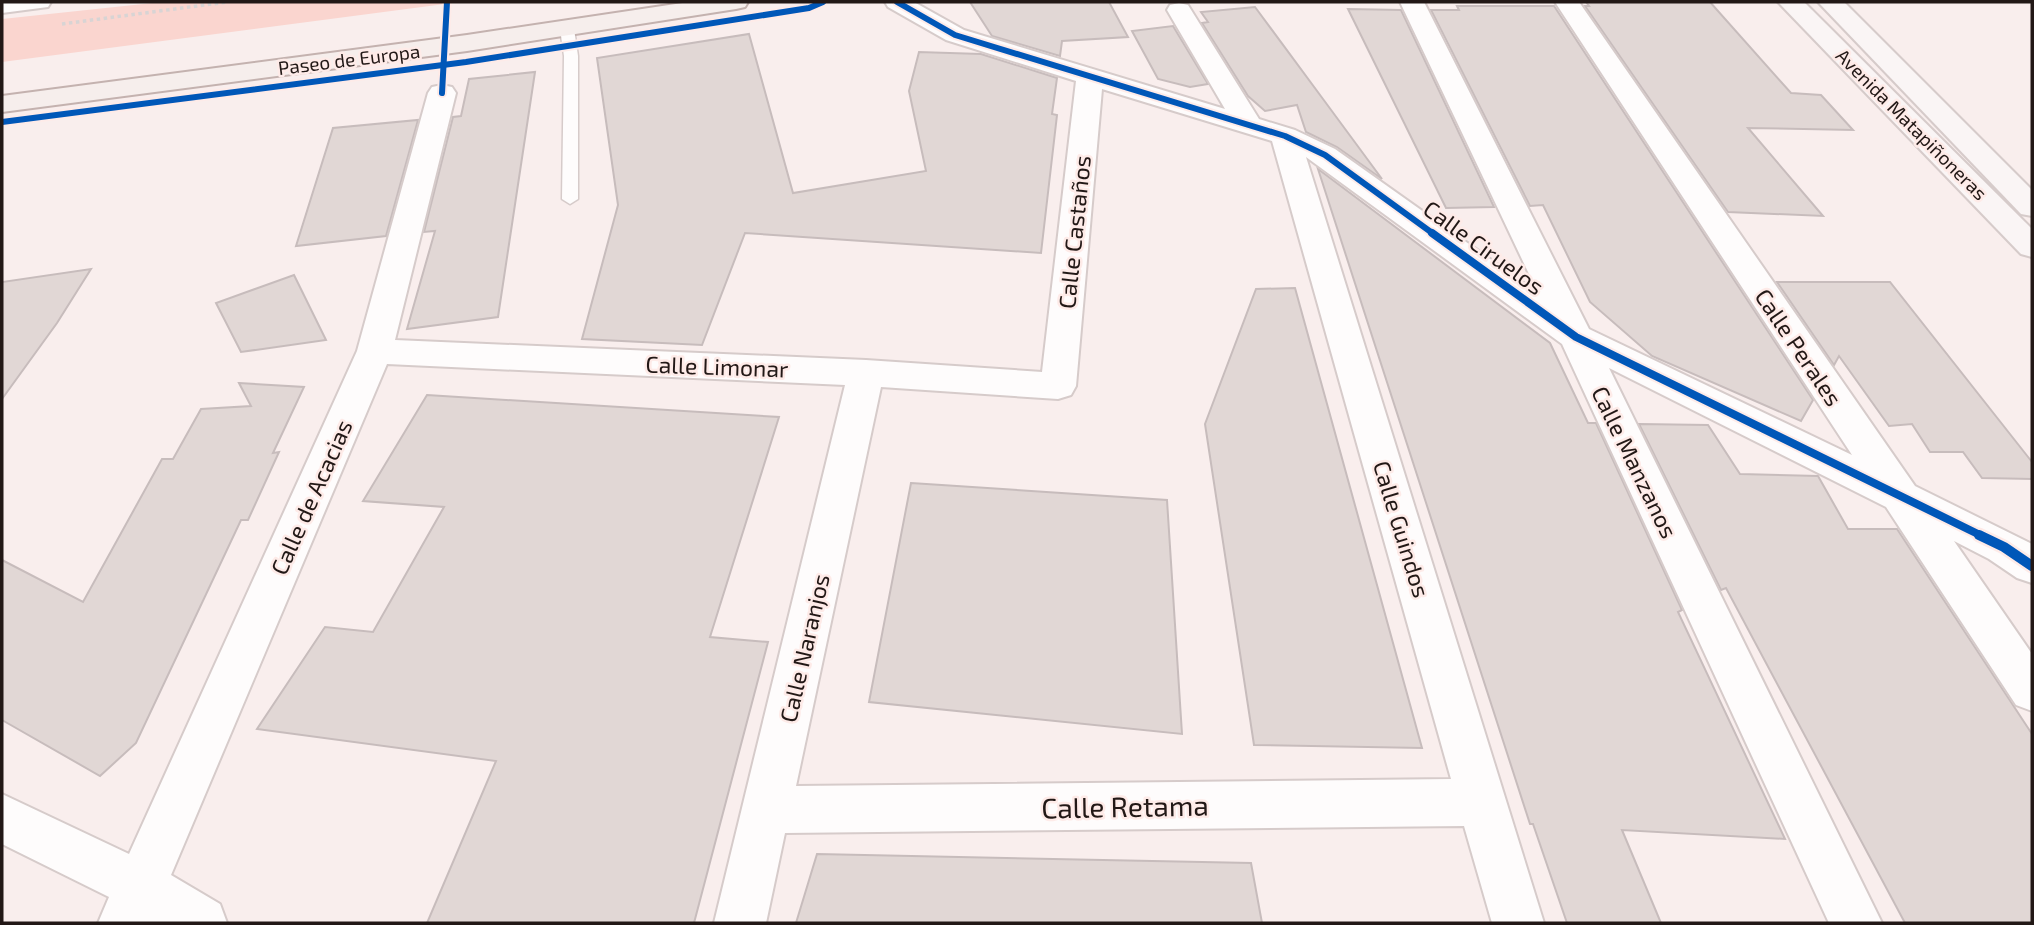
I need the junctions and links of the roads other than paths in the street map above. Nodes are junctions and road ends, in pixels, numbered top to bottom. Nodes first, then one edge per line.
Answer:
1 (38, 2) edge
2 (597, 2) edge
3 (736, 2) edge
4 (897, 2) edge
5 (1412, 2) edge
6 (1567, 2) edge
7 (1790, 2) edge
8 (1830, 2) edge
9 (2, 6) edge
10 (1179, 10) dead end
11 (567, 29) junction
12 (1090, 78) junction
13 (2, 82) edge
14 (442, 93) dead end
15 (2, 104) edge
16 (1267, 130) junction
17 (570, 199) dead end
18 (2032, 207) edge
19 (2032, 247) edge
20 (1576, 337) junction
21 (375, 351) junction
22 (866, 373) junction
23 (1058, 386) joint
24 (1902, 499) junction
25 (2032, 566) edge
26 (2032, 691) edge
27 (1483, 802) junction
28 (767, 810) junction
29 (2, 818) edge
30 (132, 905) edge
31 (201, 923) edge
32 (740, 923) edge
33 (1518, 923) edge
34 (1856, 923) edge

1 - 9 street
2 - 13 main road, Paseo de Europa
3 - 11 main road, Paseo de Europa
4 - 12 street, Calle Ciruelos
5 - 20 street, Calle Manzanos
6 - 24 street, Calle Perales
7 - 19 main road, Avenida Matapiñoneras
8 - 18 main road, Avenida Matapiñoneras
10 - 16 street, Calle Guindos
11 - 15 main road, Paseo de Europa
11 - 17 lane
12 - 16 street, Calle Ciruelos
12 - 23 street, Calle Castaños
14 - 21 street, Calle de Acacias
16 - 20 street, Calle Ciruelos
16 - 27 street, Calle Guindos
20 - 24 street, Calle Ciruelos
20 - 34 street, Calle Manzanos
21 - 22 street, Calle Limonar
21 - 30 street, Calle de Acacias
22 - 23 street, Calle Limonar
22 - 28 street, Calle Naranjos
24 - 25 street, Calle Ciruelos
24 - 26 street, Calle Perales
27 - 28 street, Calle Retama
27 - 33 street, Calle Guindos
28 - 32 street, Calle Naranjos
29 - 30 street
30 - 31 street

